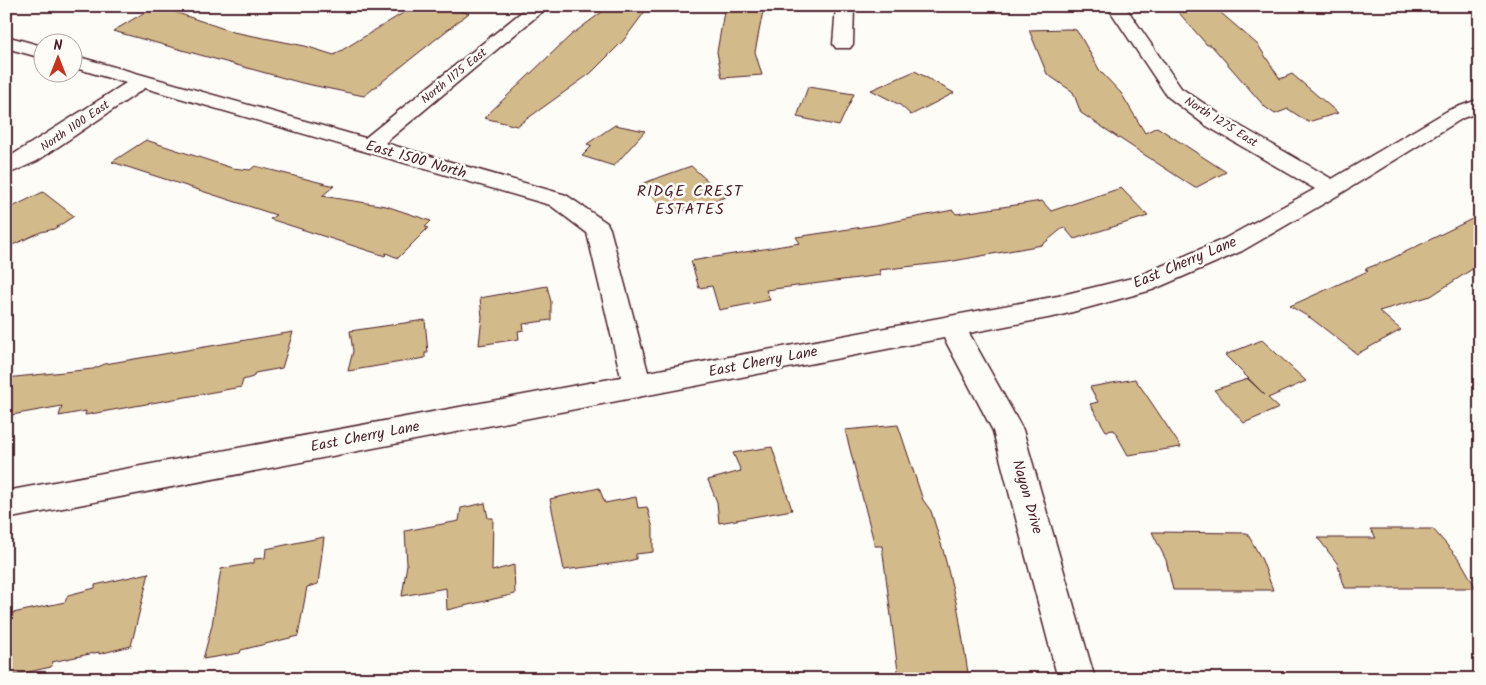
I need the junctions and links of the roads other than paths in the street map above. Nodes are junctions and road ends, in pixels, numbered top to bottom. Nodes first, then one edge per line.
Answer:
1 (540, 6) edge
2 (845, 6) edge
3 (1116, 6) edge
4 (6, 42) edge
5 (843, 44) dead end
6 (32, 49) edge
7 (82, 64) edge
8 (142, 81) junction
9 (1480, 104) edge
10 (368, 146) junction
11 (6, 168) edge
12 (1332, 189) junction
13 (951, 326) junction
14 (637, 386) junction
15 (6, 504) edge
16 (1078, 679) edge

1 - 10 street, North 1175 East
2 - 5 street
3 - 12 street, North 1275 East
4 - 6 street
7 - 8 street, East 1500 North
8 - 10 street, East 1500 North
8 - 11 street, North 1100 East
9 - 12 street, East Cherry Lane
10 - 14 street, East 1500 North
12 - 13 street, East Cherry Lane
13 - 14 street, East Cherry Lane
13 - 16 street, Nayon Drive
14 - 15 street, East Cherry Lane

